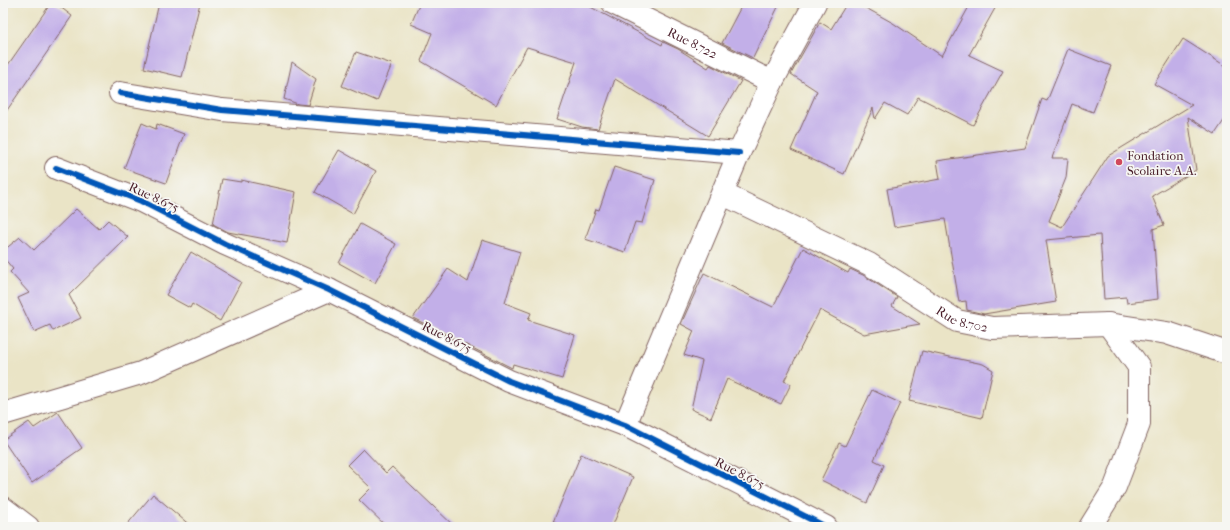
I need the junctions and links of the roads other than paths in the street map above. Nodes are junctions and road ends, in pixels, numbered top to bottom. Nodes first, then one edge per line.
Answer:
1 (613, 3) edge
2 (815, 3) edge
3 (772, 82) junction
4 (120, 93) dead end
5 (740, 153) junction
6 (56, 168) dead end
7 (723, 194) junction
8 (329, 290) junction
9 (1108, 324) junction
10 (1227, 353) edge
11 (3, 414) edge
12 (624, 425) junction
13 (3, 508) edge
14 (28, 527) edge
15 (826, 527) edge
16 (1090, 527) edge

1 - 3 street, Rue 8.722
2 - 3 street
3 - 5 street
4 - 5 street
5 - 7 street
6 - 8 street, Rue 8.675
7 - 9 street, Rue 8.702
7 - 12 street
8 - 11 street
8 - 12 street, Rue 8.675
9 - 10 street, Rue 8.702
9 - 16 street
12 - 15 street, Rue 8.675
13 - 14 street

